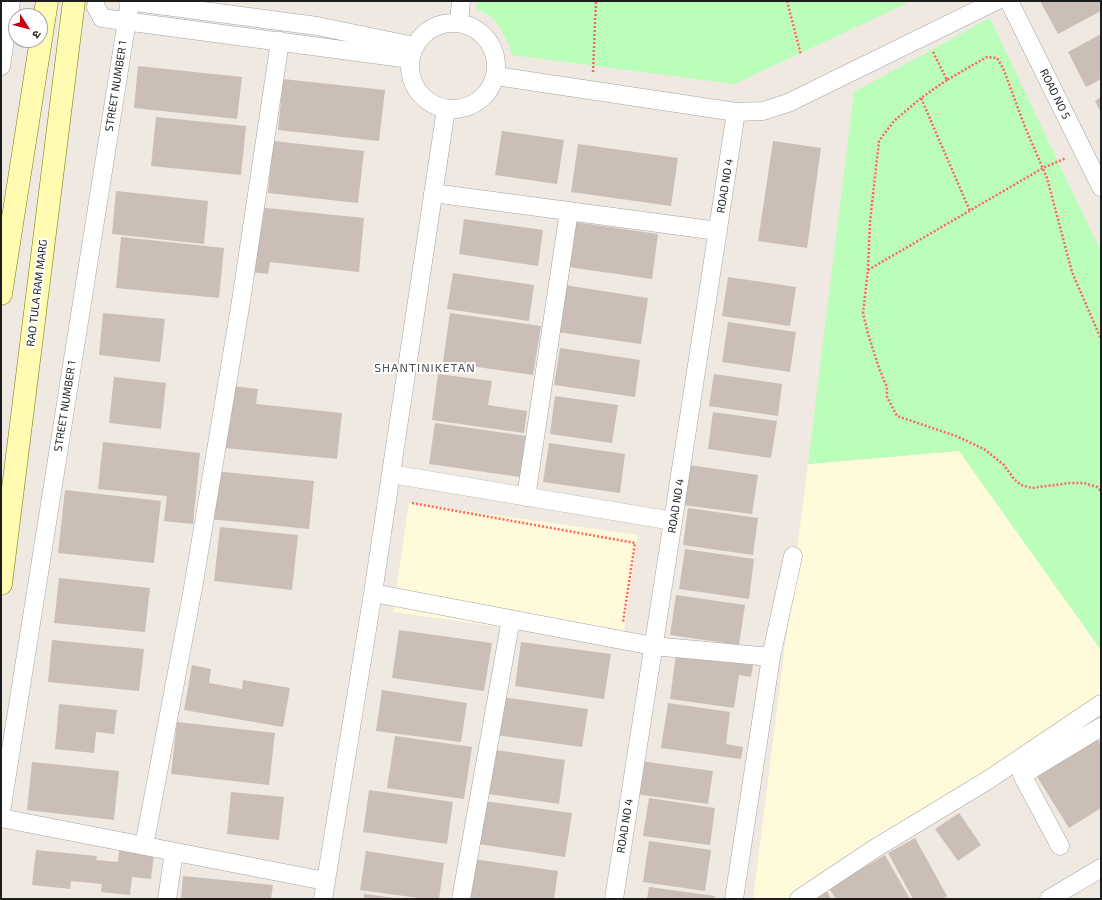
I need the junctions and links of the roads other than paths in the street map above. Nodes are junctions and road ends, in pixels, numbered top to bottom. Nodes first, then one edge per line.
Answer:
1 (11, 1) edge
2 (47, 1) edge
3 (129, 1) edge
4 (462, 1) edge
5 (996, 1) edge
6 (1009, 1) edge
7 (74, 3) edge
8 (99, 4) edge
9 (217, 13) junction
10 (126, 21) junction
11 (459, 22) junction
12 (214, 32) junction
13 (280, 42) junction
14 (412, 53) junction
15 (1, 66) edge
16 (496, 76) junction
17 (446, 109) junction
18 (736, 112) junction
19 (1099, 176) edge
20 (433, 193) junction
21 (569, 211) junction
22 (718, 231) junction
23 (1, 294) edge
24 (391, 474) junction
25 (526, 497) junction
26 (674, 521) junction
27 (793, 556) dead end
28 (1, 584) edge
29 (373, 593) junction
30 (511, 619) junction
31 (653, 646) junction
32 (771, 657) junction
33 (1101, 704) edge
34 (1101, 727) edge
35 (1, 812) edge
36 (1, 818) edge
37 (144, 846) junction
38 (1060, 846) dead end
39 (174, 852) junction
40 (1101, 868) edge
41 (325, 881) junction
42 (1056, 897) edge
43 (167, 899) edge
44 (323, 899) edge
45 (461, 899) edge
46 (614, 899) edge
47 (734, 899) edge
48 (799, 899) edge

1 - 15 street
2 - 23 main road
3 - 9 street
3 - 10 street, STREET NUMBER 1
4 - 11 street
5 - 18 street
6 - 19 street, ROAD NO 5
7 - 8 street
7 - 28 main road, RAO TULA RAM MARG
8 - 10 street
9 - 12 street
9 - 14 street
10 - 12 street
10 - 35 street, STREET NUMBER 1
11 - 14 street
11 - 16 street
12 - 13 street
13 - 14 street
13 - 37 street
14 - 17 street
16 - 17 street
16 - 18 street
17 - 20 street
18 - 22 street, ROAD NO 4
20 - 21 street
20 - 24 street
21 - 22 street
21 - 25 street
22 - 26 street, ROAD NO 4
24 - 25 street
24 - 29 street
25 - 26 street
26 - 31 street, ROAD NO 4
27 - 32 street
29 - 30 street
29 - 41 street
30 - 31 street
30 - 45 street
31 - 32 street
31 - 46 street, ROAD NO 4
32 - 47 street
33 - 48 street
34 - 38 street
36 - 37 street
37 - 39 street
39 - 41 street
39 - 43 street
40 - 42 street
41 - 44 street

